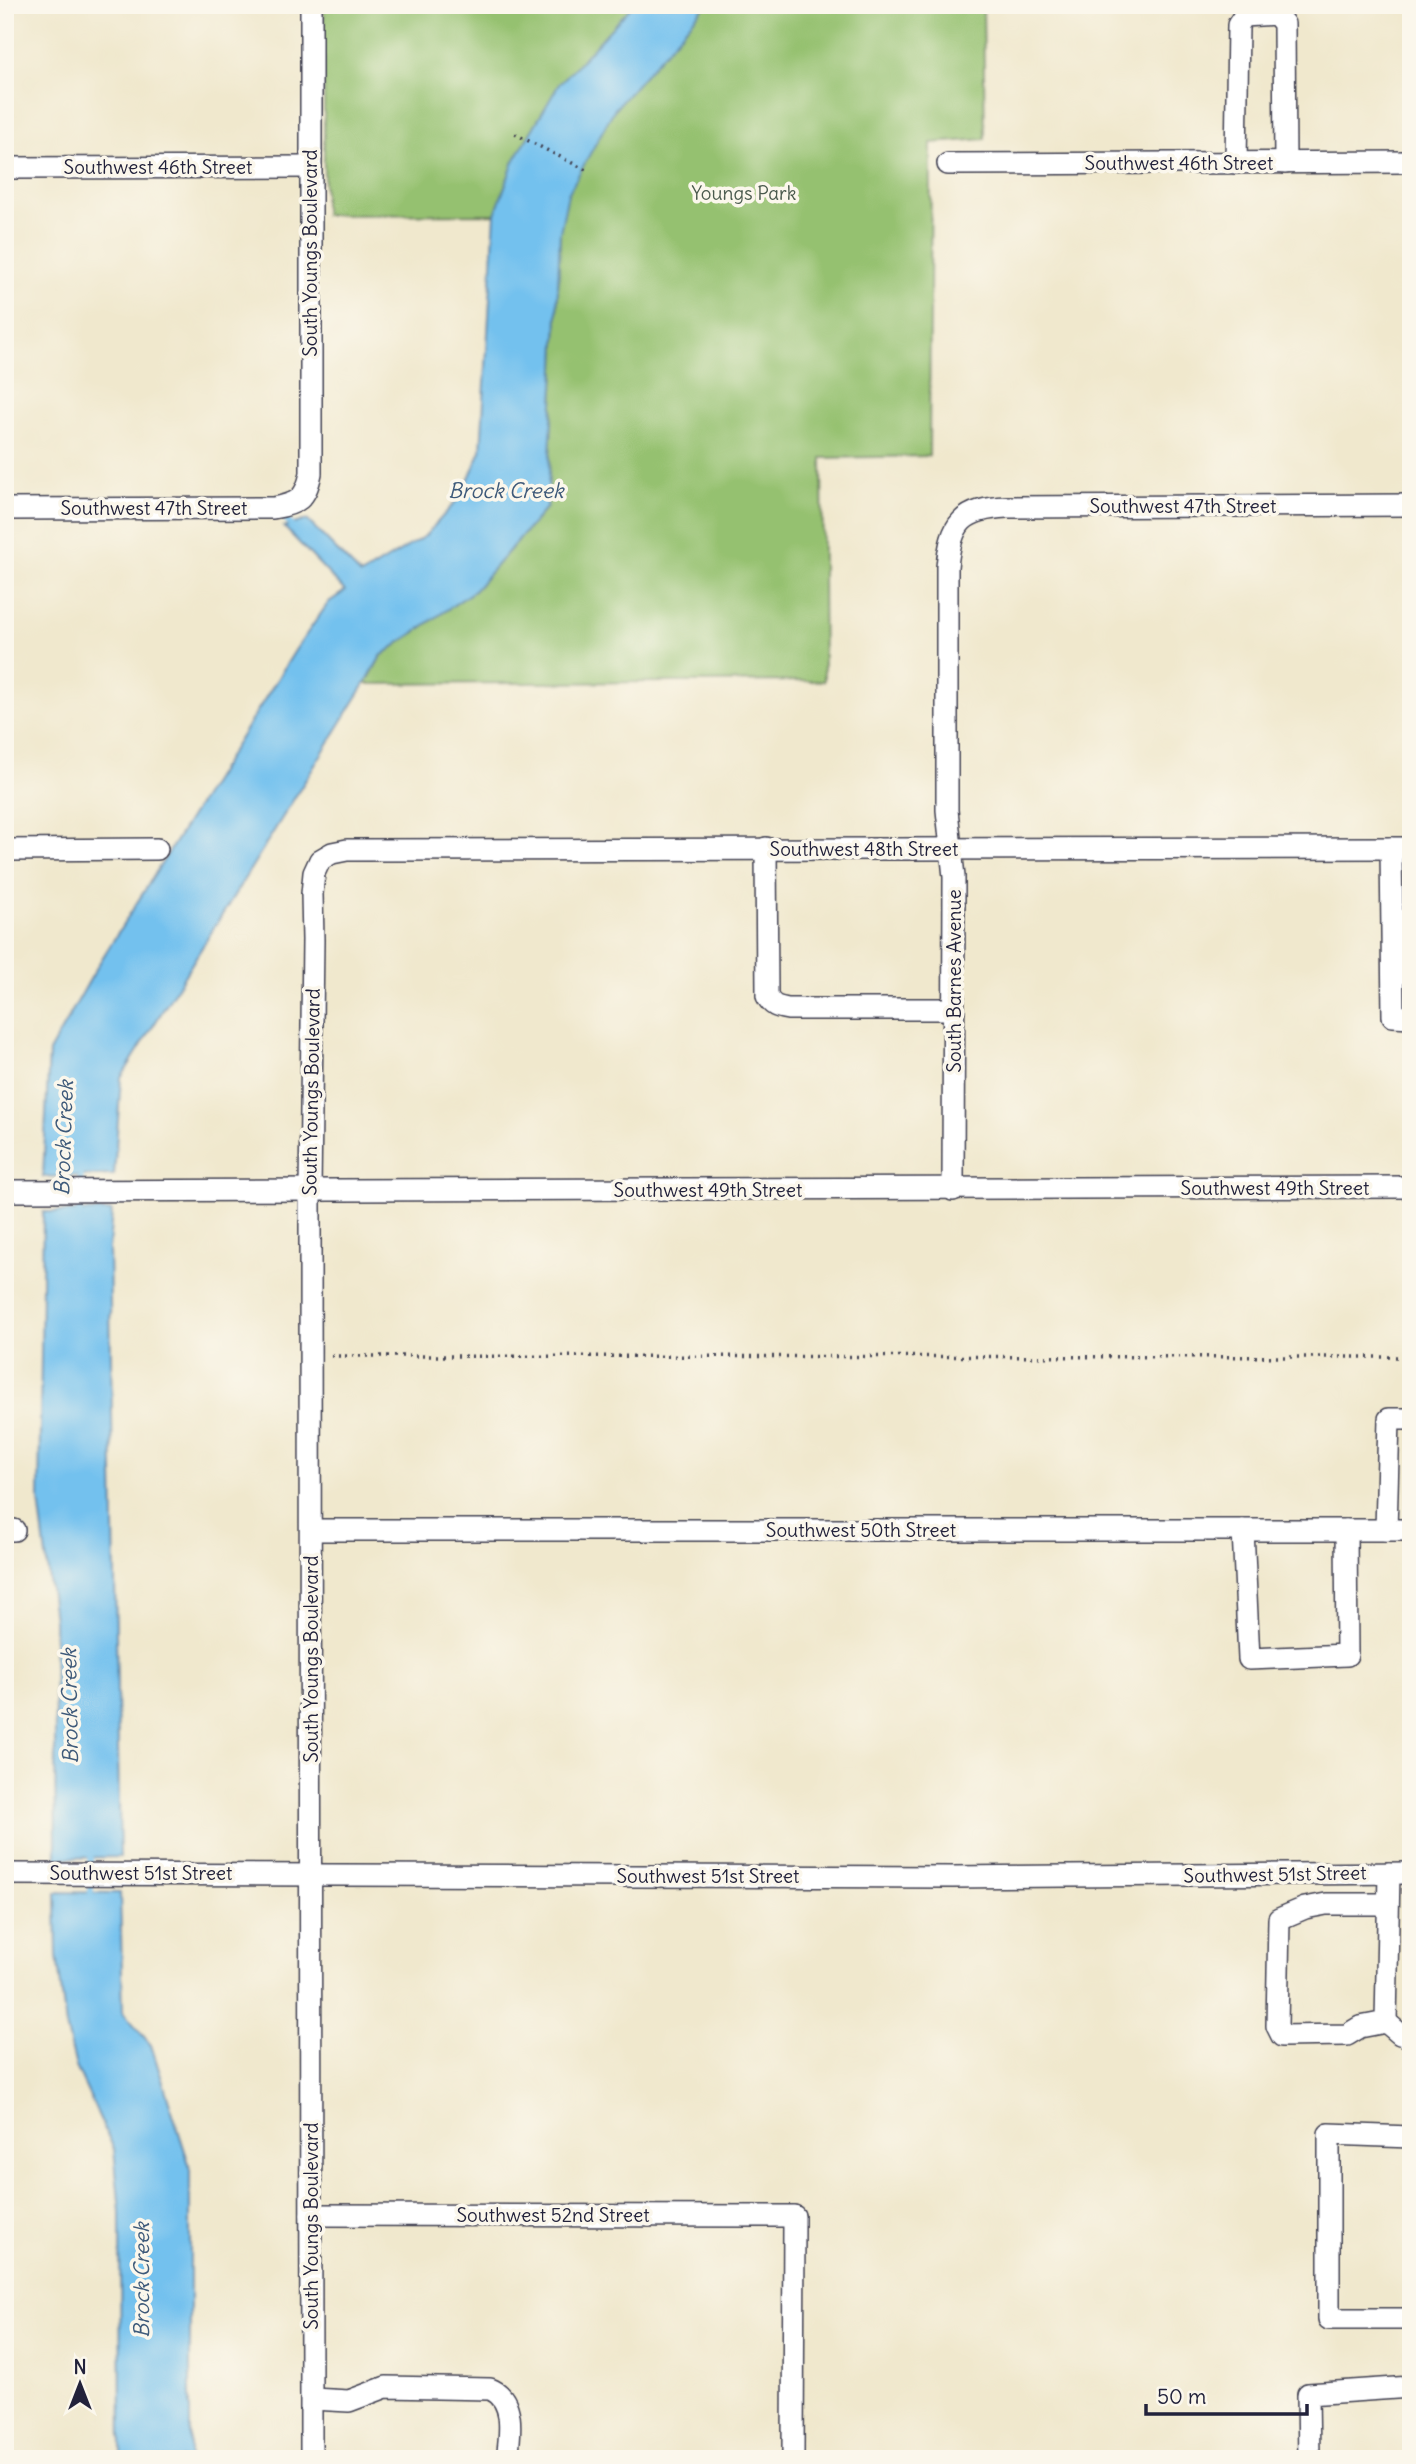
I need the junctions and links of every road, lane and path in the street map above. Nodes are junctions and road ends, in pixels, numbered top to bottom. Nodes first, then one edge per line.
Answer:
1 (311, 5) edge
2 (515, 134) dead end
3 (1411, 162) edge
4 (1236, 163) junction
5 (1285, 163) junction
6 (948, 164) dead end
7 (310, 167) junction
8 (5, 168) edge
9 (588, 171) dead end
10 (301, 498) joint
11 (1411, 505) edge
12 (5, 509) edge
13 (959, 523) joint
14 (766, 848) junction
15 (1401, 848) edge
16 (157, 849) dead end
17 (951, 849) junction
18 (5, 850) edge
19 (320, 860) joint
20 (954, 1009) junction
21 (1411, 1017) edge
22 (1411, 1187) edge
23 (953, 1190) junction
24 (5, 1191) edge
25 (310, 1191) junction
26 (311, 1356) junction
27 (1411, 1357) edge
28 (1411, 1419) edge
29 (311, 1530) junction
30 (1242, 1530) junction
31 (1346, 1530) junction
32 (1386, 1530) junction
33 (1411, 1530) edge
34 (311, 1873) junction
35 (1389, 1873) junction
36 (1411, 1873) edge
37 (5, 1874) edge
38 (1327, 1874) junction
39 (1326, 1904) junction
40 (1388, 1904) junction
41 (1386, 2022) junction
42 (1411, 2037) edge
43 (1411, 2137) edge
44 (311, 2215) junction
45 (1411, 2319) edge
46 (1411, 2387) edge
47 (312, 2399) junction
48 (311, 2459) edge
49 (507, 2459) edge
50 (793, 2459) edge
51 (1309, 2459) edge

1 - 7 street, South Youngs Boulevard
2 - 9 path
3 - 5 street, Southwest 46th Street
4 - 5 street, Southwest 46th Street
4 - 5 street
4 - 6 street, Southwest 46th Street
7 - 8 street, Southwest 46th Street
7 - 10 street, South Youngs Boulevard
10 - 12 street, Southwest 47th Street
11 - 13 street, Southwest 47th Street
13 - 17 street, South Barnes Avenue
14 - 17 street, Southwest 48th Street
14 - 19 street, Southwest 48th Street
14 - 20 street
15 - 17 street, Southwest 48th Street
15 - 21 street
16 - 18 street
17 - 20 street, South Barnes Avenue
19 - 25 street, South Youngs Boulevard
20 - 23 street, South Barnes Avenue
22 - 23 street, Southwest 49th Street
23 - 25 street, Southwest 49th Street
24 - 25 street, Southwest 49th Street
25 - 26 street, South Youngs Boulevard
26 - 27 path
26 - 29 street, South Youngs Boulevard
28 - 32 street
29 - 30 street, Southwest 50th Street
29 - 34 street, South Youngs Boulevard
30 - 31 street, Southwest 50th Street
30 - 31 street
31 - 32 street, Southwest 50th Street
32 - 33 street, Southwest 50th Street
34 - 37 street, Southwest 51st Street
34 - 38 street, Southwest 51st Street
34 - 44 street, South Youngs Boulevard
35 - 36 street, Southwest 51st Street
35 - 38 street, Southwest 51st Street
35 - 40 street
38 - 39 street
39 - 40 street
39 - 41 street
40 - 41 street
41 - 42 street
43 - 45 street
44 - 47 street, South Youngs Boulevard
44 - 50 street, Southwest 52nd Street
46 - 51 street
47 - 48 street, South Youngs Boulevard
47 - 49 street

